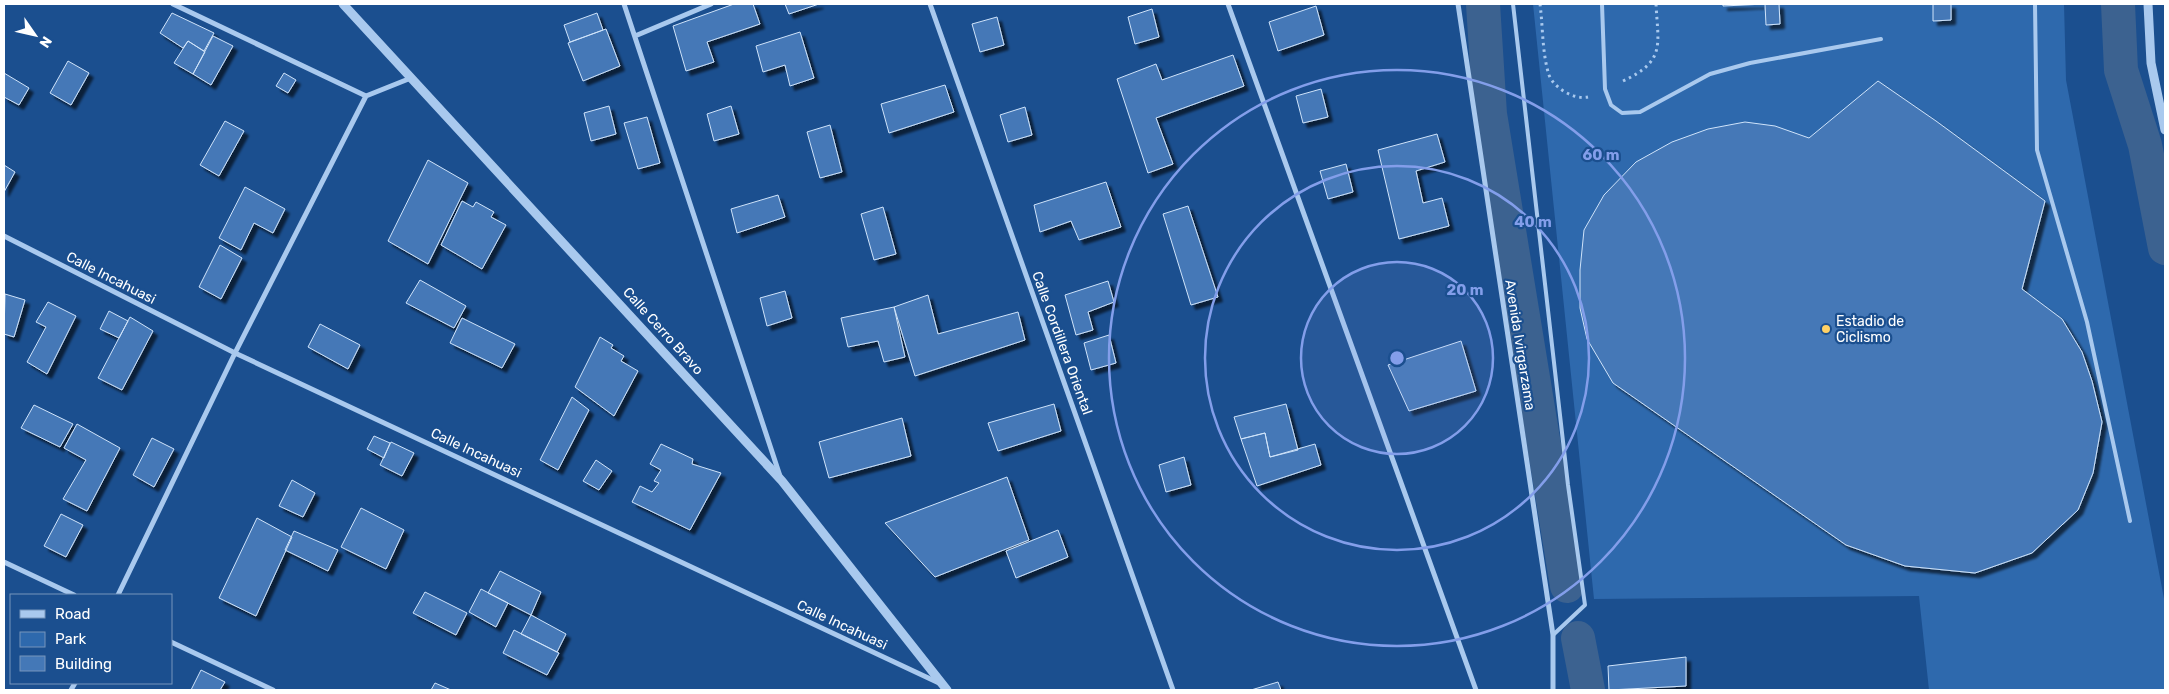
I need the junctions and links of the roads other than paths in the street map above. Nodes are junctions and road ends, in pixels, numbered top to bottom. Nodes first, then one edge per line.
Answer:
1 (173, 4) edge
2 (343, 4) edge
3 (624, 4) edge
4 (711, 4) edge
5 (930, 4) edge
6 (1228, 4) edge
7 (1458, 4) edge
8 (1514, 4) edge
9 (1602, 4) edge
10 (2035, 4) edge
11 (2148, 4) edge
12 (635, 36) junction
13 (1881, 39) dead end
14 (412, 78) junction
15 (366, 96) junction
16 (2165, 130) edge
17 (4, 236) edge
18 (235, 353) junction
19 (782, 481) junction
20 (2130, 522) dead end
21 (4, 562) edge
22 (72, 594) edge
23 (118, 594) edge
24 (1553, 635) junction
25 (172, 642) edge
26 (944, 687) edge
27 (273, 690) edge
28 (1173, 690) edge
29 (1476, 690) edge
30 (1553, 690) edge

1 - 15 street
2 - 14 street, Calle Cerro Bravo
3 - 12 street
4 - 12 street
5 - 28 street, Calle Cordillera Oriental
6 - 29 street
7 - 24 street, Avenida Ivirgarzama
8 - 24 lane
9 - 13 lane
10 - 20 lane
11 - 16 street
12 - 19 street
14 - 15 street
14 - 19 street, Calle Cerro Bravo
15 - 18 street
17 - 18 street, Calle Incahuasi
18 - 23 street
18 - 26 street, Calle Incahuasi
19 - 26 street, Calle Cerro Bravo
21 - 22 street
24 - 30 street, Avenida Ivirgarzama
25 - 27 street

